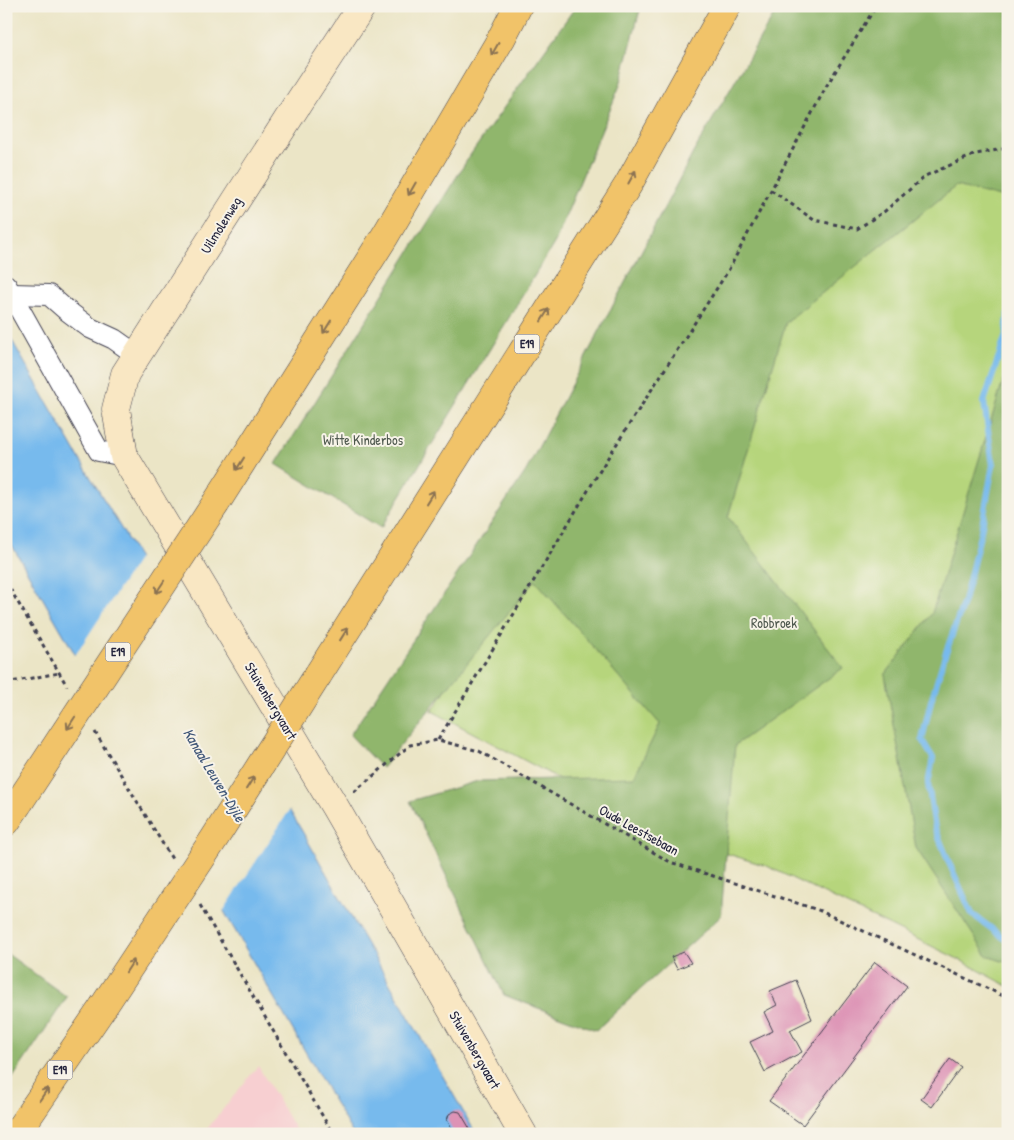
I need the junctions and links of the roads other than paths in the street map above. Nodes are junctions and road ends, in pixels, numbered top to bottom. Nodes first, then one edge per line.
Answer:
1 (362, 6) edge
2 (518, 6) edge
3 (727, 6) edge
4 (9, 290) edge
5 (138, 356) junction
6 (124, 456) junction
7 (13, 812) edge
8 (16, 1134) edge
9 (523, 1134) edge

1 - 5 main road, Uilmolenweg
2 -> 7 highway, E19, bridge
8 -> 3 highway, E19, bridge
4 - 5 street
4 - 6 street
5 - 6 main road, Uilmolenweg
6 - 9 main road, Stuivenbergvaart

